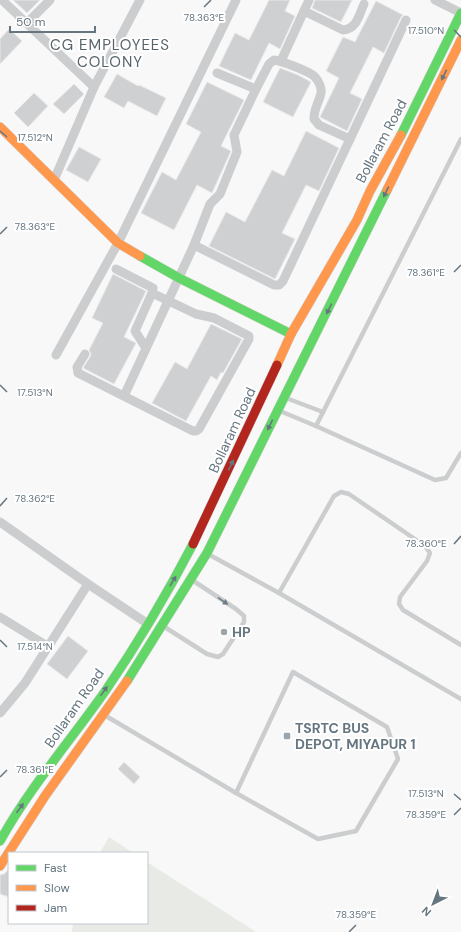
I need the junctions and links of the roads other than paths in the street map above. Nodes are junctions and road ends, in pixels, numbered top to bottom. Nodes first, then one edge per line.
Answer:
1 (2, 0) edge
2 (50, 0) edge
3 (140, 0) edge
4 (236, 0) edge
5 (309, 0) edge
6 (435, 0) edge
7 (364, 4) dead end
8 (304, 11) junction
9 (461, 13) edge
10 (406, 20) dead end
11 (27, 23) junction
12 (461, 40) edge
13 (281, 61) junction
14 (217, 73) dead end
15 (94, 87) junction
16 (256, 90) junction
17 (0, 127) edge
18 (461, 138) edge
19 (350, 139) junction
20 (54, 180) junction
21 (118, 243) junction
22 (194, 245) junction
23 (116, 269) dead end
24 (179, 278) junction
25 (152, 293) junction
26 (168, 300) junction
27 (291, 334) junction
28 (146, 348) junction
29 (84, 354) dead end
30 (56, 355) dead end
31 (124, 396) junction
32 (284, 397) junction
33 (278, 410) junction
34 (323, 412) junction
35 (316, 426) junction
36 (461, 453) edge
37 (0, 522) edge
38 (207, 553) junction
39 (191, 579) junction
40 (88, 584) junction
41 (279, 593) junction
42 (0, 617) edge
43 (148, 624) junction
44 (162, 625) junction
45 (461, 645) edge
46 (49, 647) junction
47 (461, 699) edge
48 (93, 707) junction
49 (0, 712) edge
50 (104, 715) junction
51 (236, 793) junction
52 (0, 841) edge
53 (9, 852) edge
54 (8, 853) edge
55 (0, 866) edge

1 - 11 street
2 - 11 street
3 - 15 street
4 - 21 street
5 - 8 street
6 - 9 street
7 - 8 street
8 - 13 street
9 - 27 main road, Bollaram Road
10 - 19 street
11 - 15 street
12 -> 32 main road, Bollaram Road
13 - 16 street
13 - 19 street
14 - 16 street
15 - 20 street
16 - 22 street
17 - 20 main road
18 - 34 lane
19 - 22 street
20 - 21 main road
21 - 24 main road
21 - 30 street
22 - 24 street
23 - 25 street
24 - 26 street
24 - 27 main road
25 - 26 street
25 - 28 street
26 - 28 street
26 - 31 street
43 -> 27 main road, Bollaram Road
28 - 31 street
29 - 31 street
32 - 33 main road, Bollaram Road
32 - 34 lane
33 - 35 lane
33 -> 38 main road, Bollaram Road
34 - 35 lane
35 - 36 lane
37 - 40 street
38 - 39 main road, Bollaram Road
38 - 41 lane
39 - 44 main road, Bollaram Road
39 -> 44 lane
40 - 43 street
40 - 46 street
41 - 45 lane
41 - 47 lane
42 - 46 street
48 -> 43 main road, Bollaram Road
44 - 50 main road, Bollaram Road
46 - 49 street
48 - 50 lane
52 -> 48 main road, Bollaram Road
50 - 51 lane
50 - 53 main road, Bollaram Road
51 - 51 lane
54 - 55 main road, Bollaram Road

